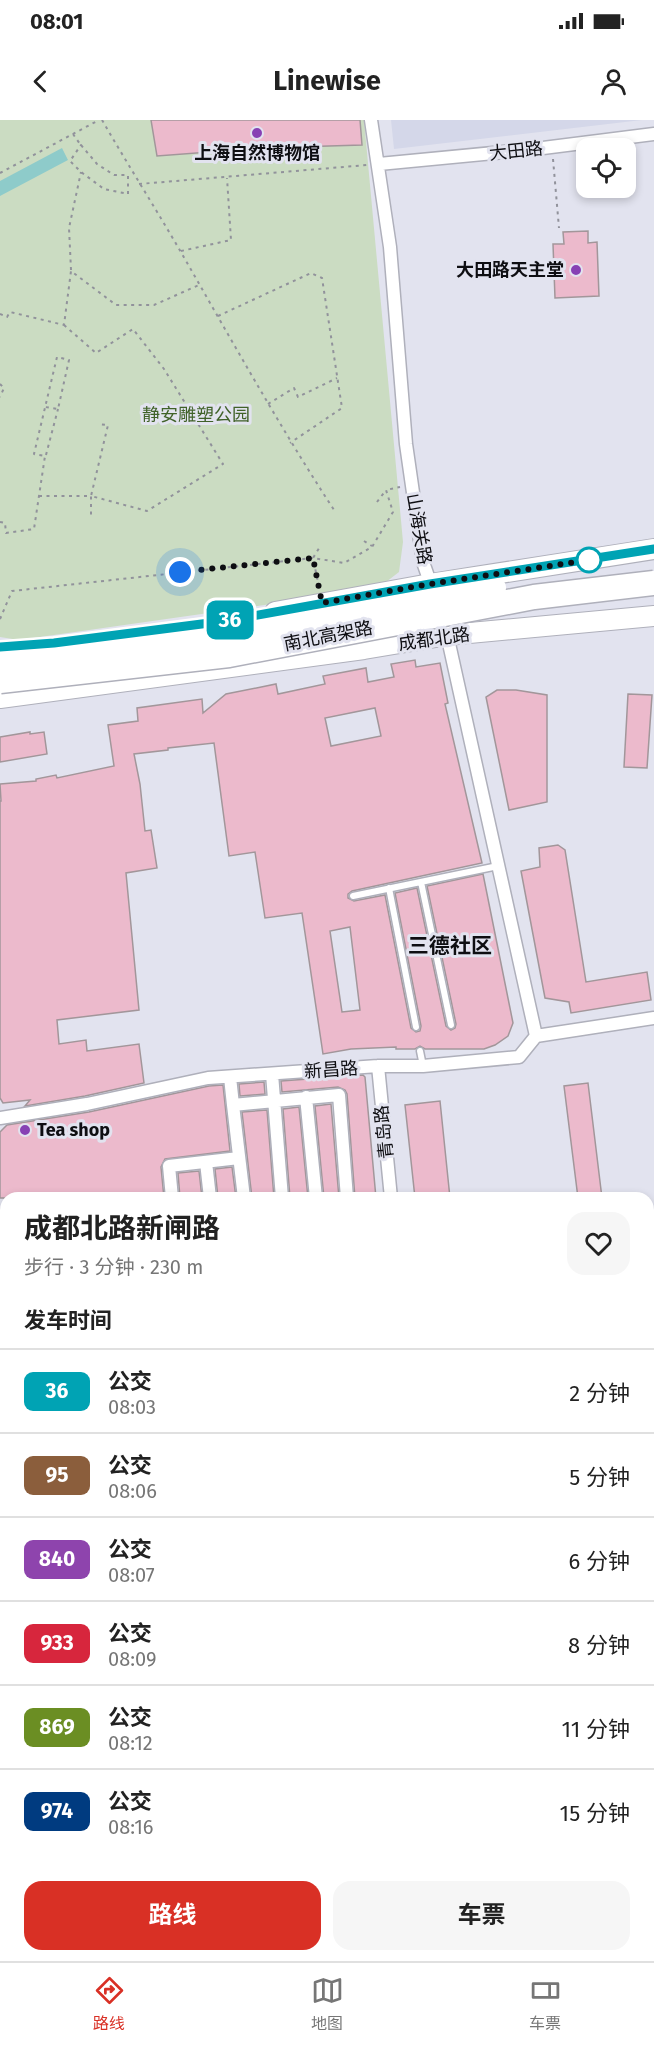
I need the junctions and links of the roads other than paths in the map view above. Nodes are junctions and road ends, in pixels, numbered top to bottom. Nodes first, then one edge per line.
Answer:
1 (371, 120) edge
2 (654, 134) edge
3 (378, 164) junction
4 (654, 549) edge
5 (654, 569) edge
6 (654, 583) edge
7 (430, 584) junction
8 (654, 616) edge
9 (448, 635) junction
10 (0, 647) edge
11 (0, 659) edge
12 (0, 681) edge
13 (0, 698) edge
14 (499, 866) junction
15 (421, 882) junction
16 (389, 888) junction
17 (353, 896) dead end
18 (654, 1018) edge
19 (451, 1025) dead end
20 (416, 1027) dead end
21 (536, 1036) junction
22 (420, 1051) dead end
23 (423, 1065) junction
24 (378, 1066) junction
25 (272, 1074) junction
26 (230, 1077) junction
27 (306, 1097) junction
28 (273, 1101) junction
29 (234, 1105) junction
30 (0, 1118) edge
31 (239, 1158) junction
32 (206, 1162) junction
33 (171, 1192) edge
34 (209, 1192) edge
35 (243, 1192) edge
36 (281, 1192) edge
37 (315, 1192) edge
38 (347, 1192) edge
39 (390, 1192) edge

1 - 3 street, 山海关路
2 - 3 street, 大田路
3 - 7 street, 山海关路
4 - 7 main road
5 - 11 highway, 南北高架路, bridge
6 - 12 highway, 南北高架路, bridge
7 - 9 street, 山海关路
7 - 10 main road
8 - 9 main road, 成都北路
9 - 13 main road, 成都北路
9 - 14 street, 山海关路
14 - 15 lane
14 - 21 street, 山海关路
15 - 16 lane
15 - 19 lane
16 - 17 lane
16 - 20 lane
18 - 21 street
21 - 23 street, 新昌路
22 - 23 lane
23 - 24 street, 新昌路
24 - 25 street, 新昌路
24 - 39 street, 青岛路
25 - 26 street, 新昌路
25 - 28 street
26 - 29 street
26 - 30 street, 新昌路
27 - 28 street
27 - 37 street
27 - 38 street
28 - 29 street
28 - 36 street
29 - 31 street
31 - 32 street
31 - 35 street
32 - 33 street
32 - 34 street

